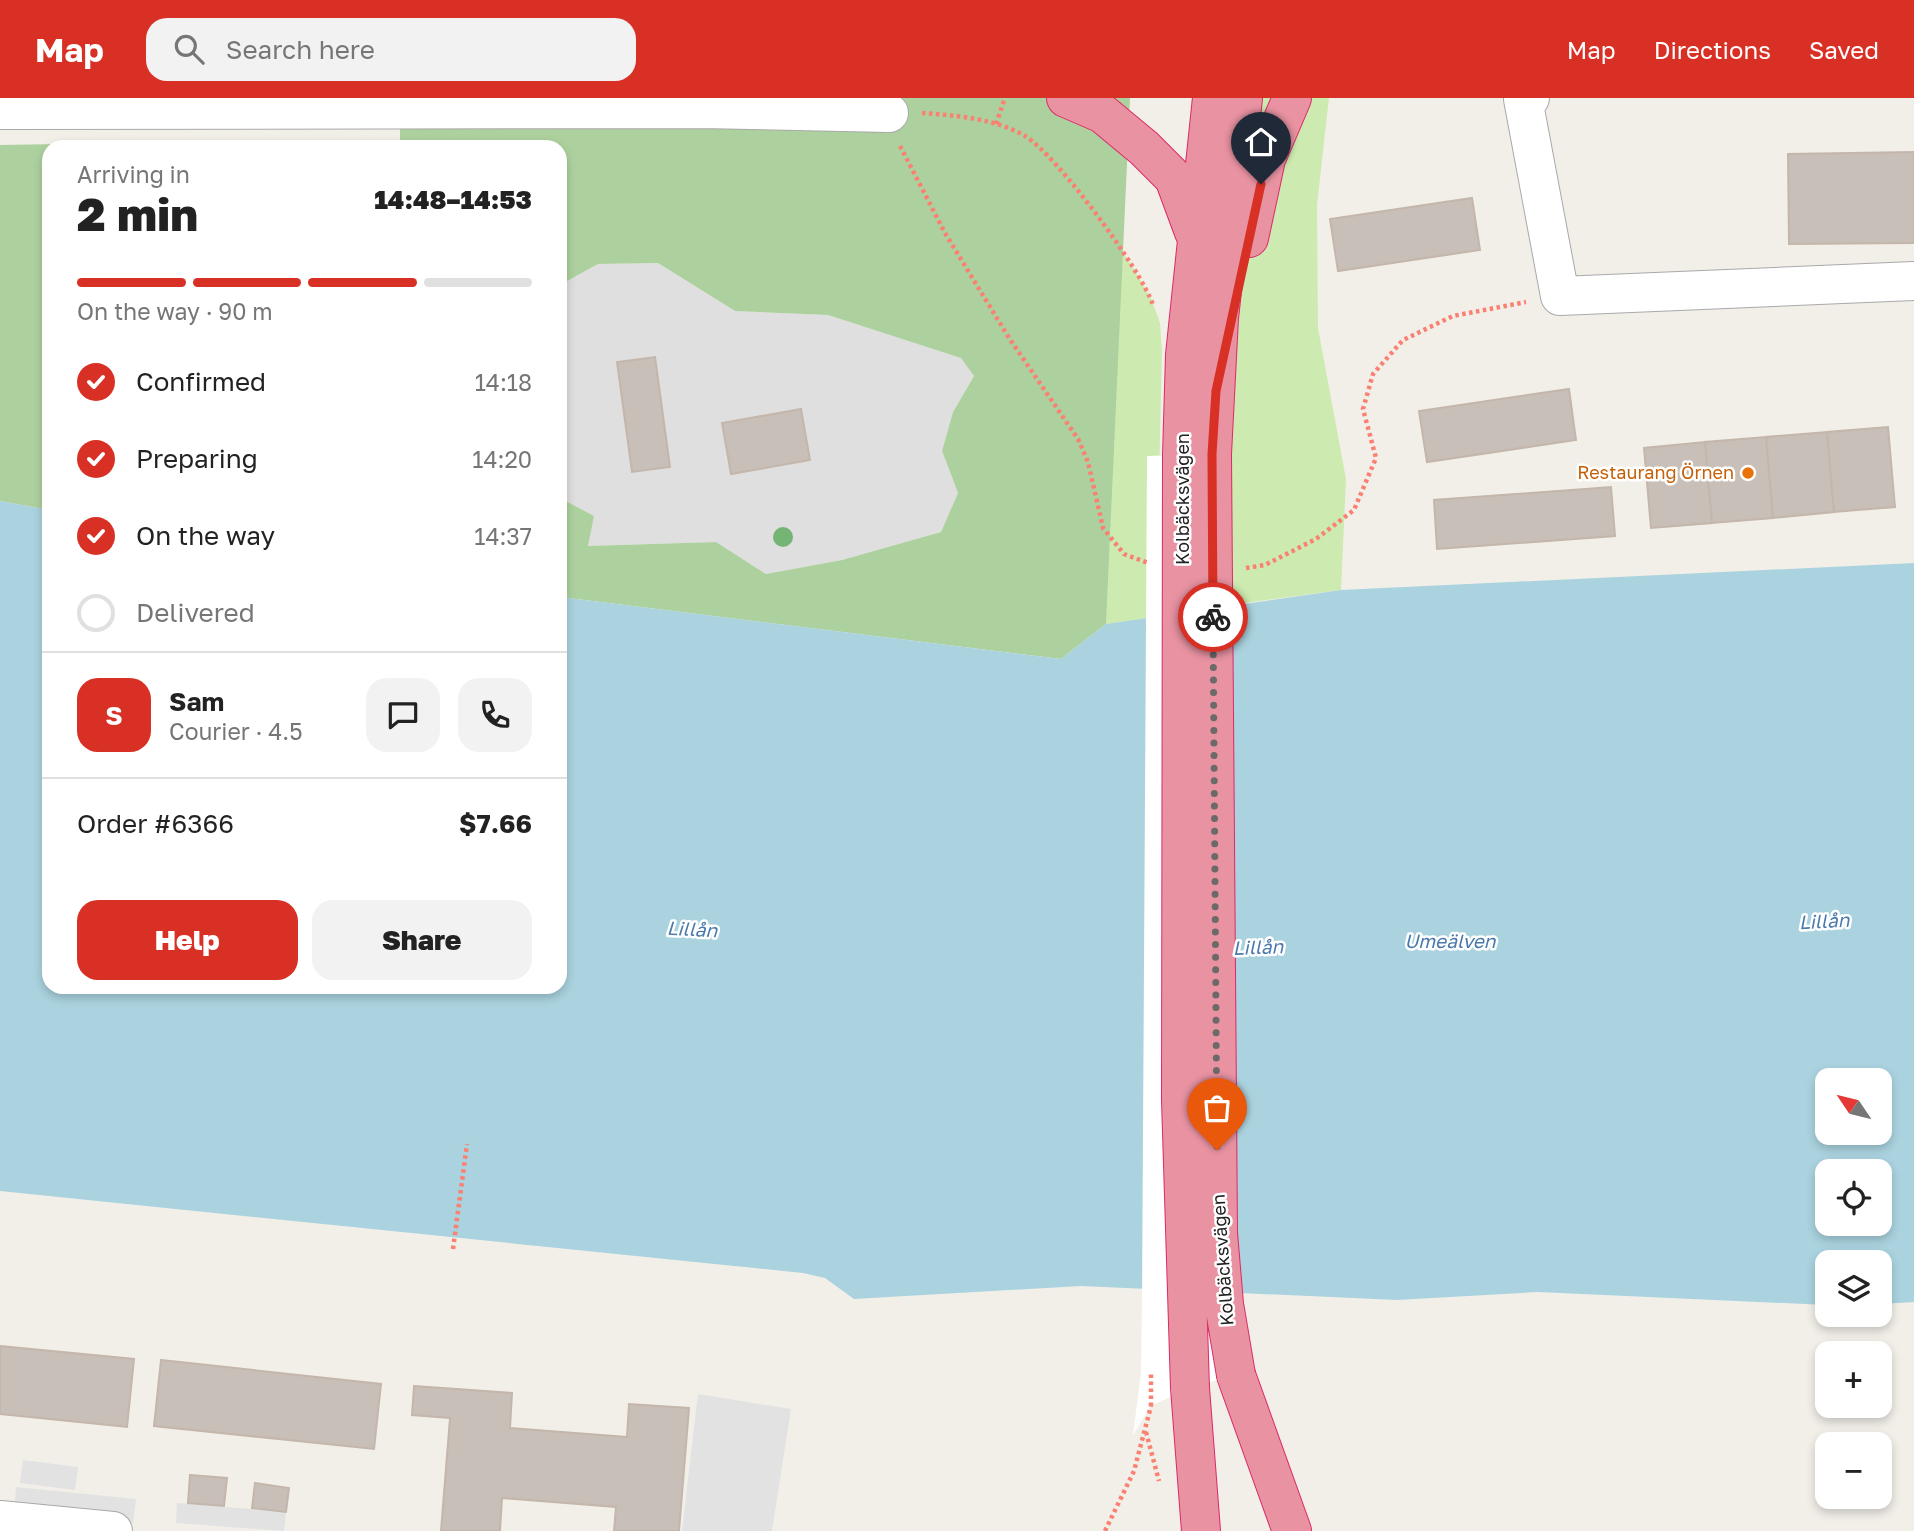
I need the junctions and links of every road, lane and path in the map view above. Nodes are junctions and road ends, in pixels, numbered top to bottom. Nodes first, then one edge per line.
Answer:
1 (1005, 98) edge
2 (1066, 98) edge
3 (1212, 98) edge
4 (1243, 98) edge
5 (1292, 98) edge
6 (1530, 98) edge
7 (270, 104) edge
8 (0, 110) edge
9 (889, 113) joint
10 (996, 124) junction
11 (1104, 227) dead end
12 (1198, 241) junction
13 (1914, 281) edge
14 (1216, 391) junction
15 (1197, 455) junction
16 (467, 1144) dead end
17 (453, 1249) dead end
18 (1151, 1406) dead end
19 (0, 1520) edge
20 (113, 1531) edge
21 (1105, 1531) edge
22 (1201, 1531) edge
23 (1292, 1531) edge

1 - 10 path
2 - 12 highway
3 - 12 highway, Kolbäcksvägen
4 - 14 highway, Kolbäcksvägen
5 - 14 highway
6 - 13 street
7 - 8 street
7 - 9 street
9 - 10 path
10 - 11 path
12 - 15 highway, Kolbäcksvägen
14 - 15 highway, Kolbäcksvägen
15 - 22 highway, Kolbäcksvägen, bridge
15 - 23 highway, Kolbäcksvägen, bridge
16 - 17 path
18 - 21 path
19 - 20 street

